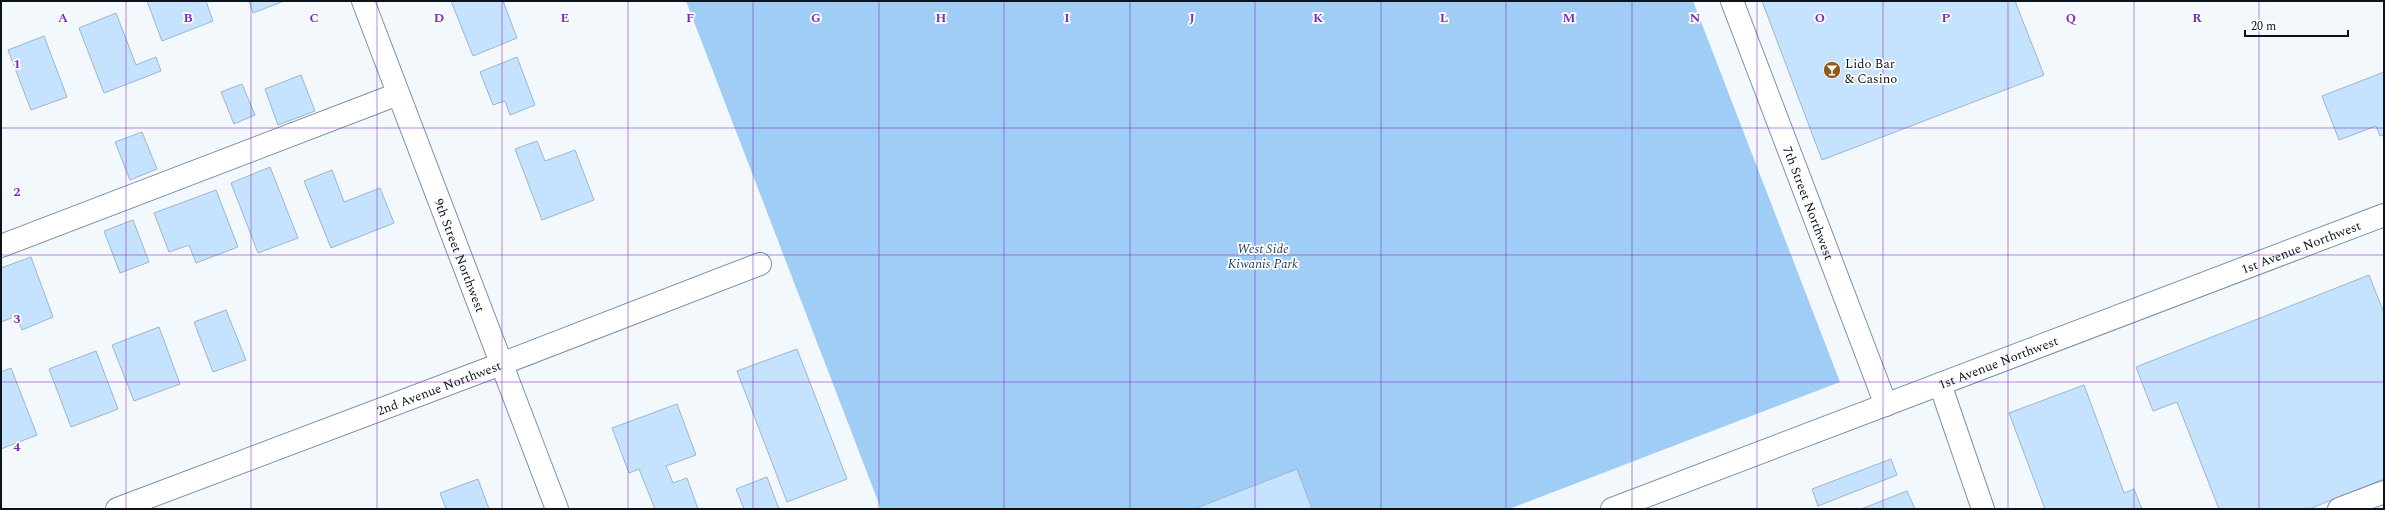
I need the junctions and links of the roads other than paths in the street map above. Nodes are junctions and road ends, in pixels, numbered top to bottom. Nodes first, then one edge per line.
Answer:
1 (363, 1) edge
2 (1732, 1) edge
3 (398, 94) junction
4 (2384, 215) edge
5 (1, 246) edge
6 (760, 264) dead end
7 (501, 364) junction
8 (1940, 384) junction
9 (1886, 404) junction
10 (2384, 492) edge
11 (117, 509) edge
12 (556, 509) edge
13 (1612, 509) edge
14 (1983, 509) edge
15 (2339, 509) edge

1 - 3 street, 9th Street Northwest
2 - 9 street, 7th Street Northwest
3 - 5 street
3 - 7 street, 9th Street Northwest
4 - 8 street, 1st Avenue Northwest
6 - 7 street, 2nd Avenue Northwest
7 - 11 street, 2nd Avenue Northwest
7 - 12 street, 9th Street Northwest
8 - 9 street, 1st Avenue Northwest
8 - 14 street
9 - 13 street, 1st Avenue Northwest
10 - 15 street

